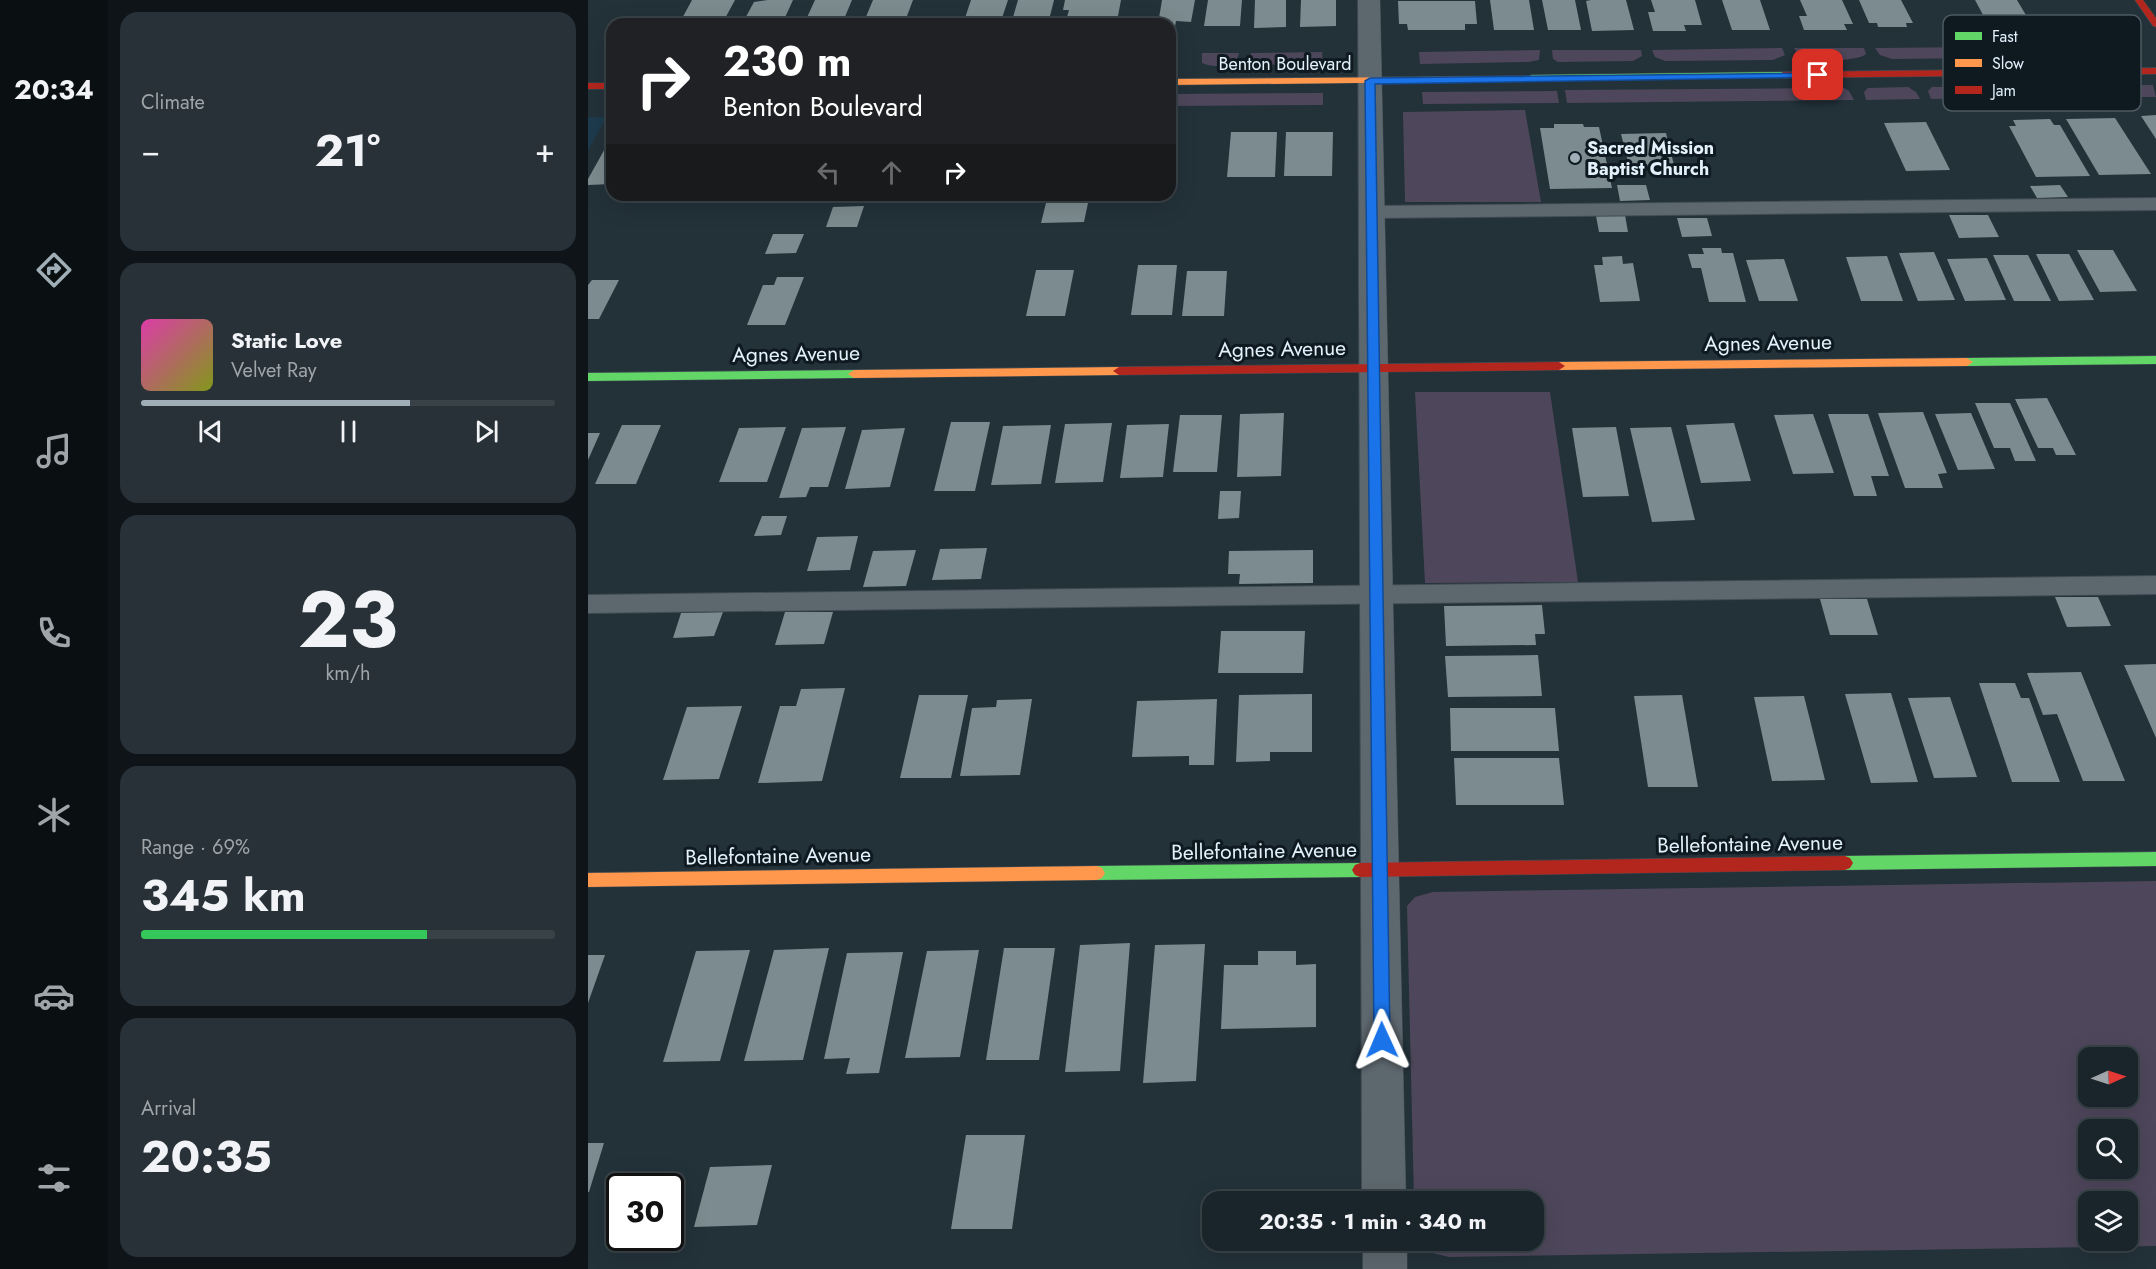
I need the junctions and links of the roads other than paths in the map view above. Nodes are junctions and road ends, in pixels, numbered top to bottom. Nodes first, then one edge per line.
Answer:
1 (1369, 0) edge
2 (2139, 0) edge
3 (2156, 24) edge
4 (2141, 71) edge
5 (2156, 71) edge
6 (1943, 74) edge
7 (1370, 81) junction
8 (1176, 82) edge
9 (588, 86) edge
10 (606, 86) edge
11 (2156, 204) edge
12 (1371, 212) junction
13 (2156, 360) edge
14 (1374, 369) junction
15 (588, 377) edge
16 (2156, 585) edge
17 (1377, 595) junction
18 (588, 604) edge
19 (2156, 859) edge
20 (1380, 870) junction
21 (588, 880) edge
22 (1384, 1191) edge
23 (1385, 1251) edge
24 (1385, 1269) edge

1 - 7 street
2 - 3 street
4 - 5 street, Benton Boulevard
6 - 7 street, Benton Boulevard
7 - 8 street, Benton Boulevard
7 - 12 street
9 - 10 street
11 - 12 lane
12 - 14 street
13 - 14 street, Agnes Avenue
14 - 15 street, Agnes Avenue
14 - 17 street
16 - 17 lane
17 - 18 lane
17 - 20 street
19 - 20 street, Bellefontaine Avenue
20 - 21 street, Bellefontaine Avenue
20 - 22 street
23 - 24 street

